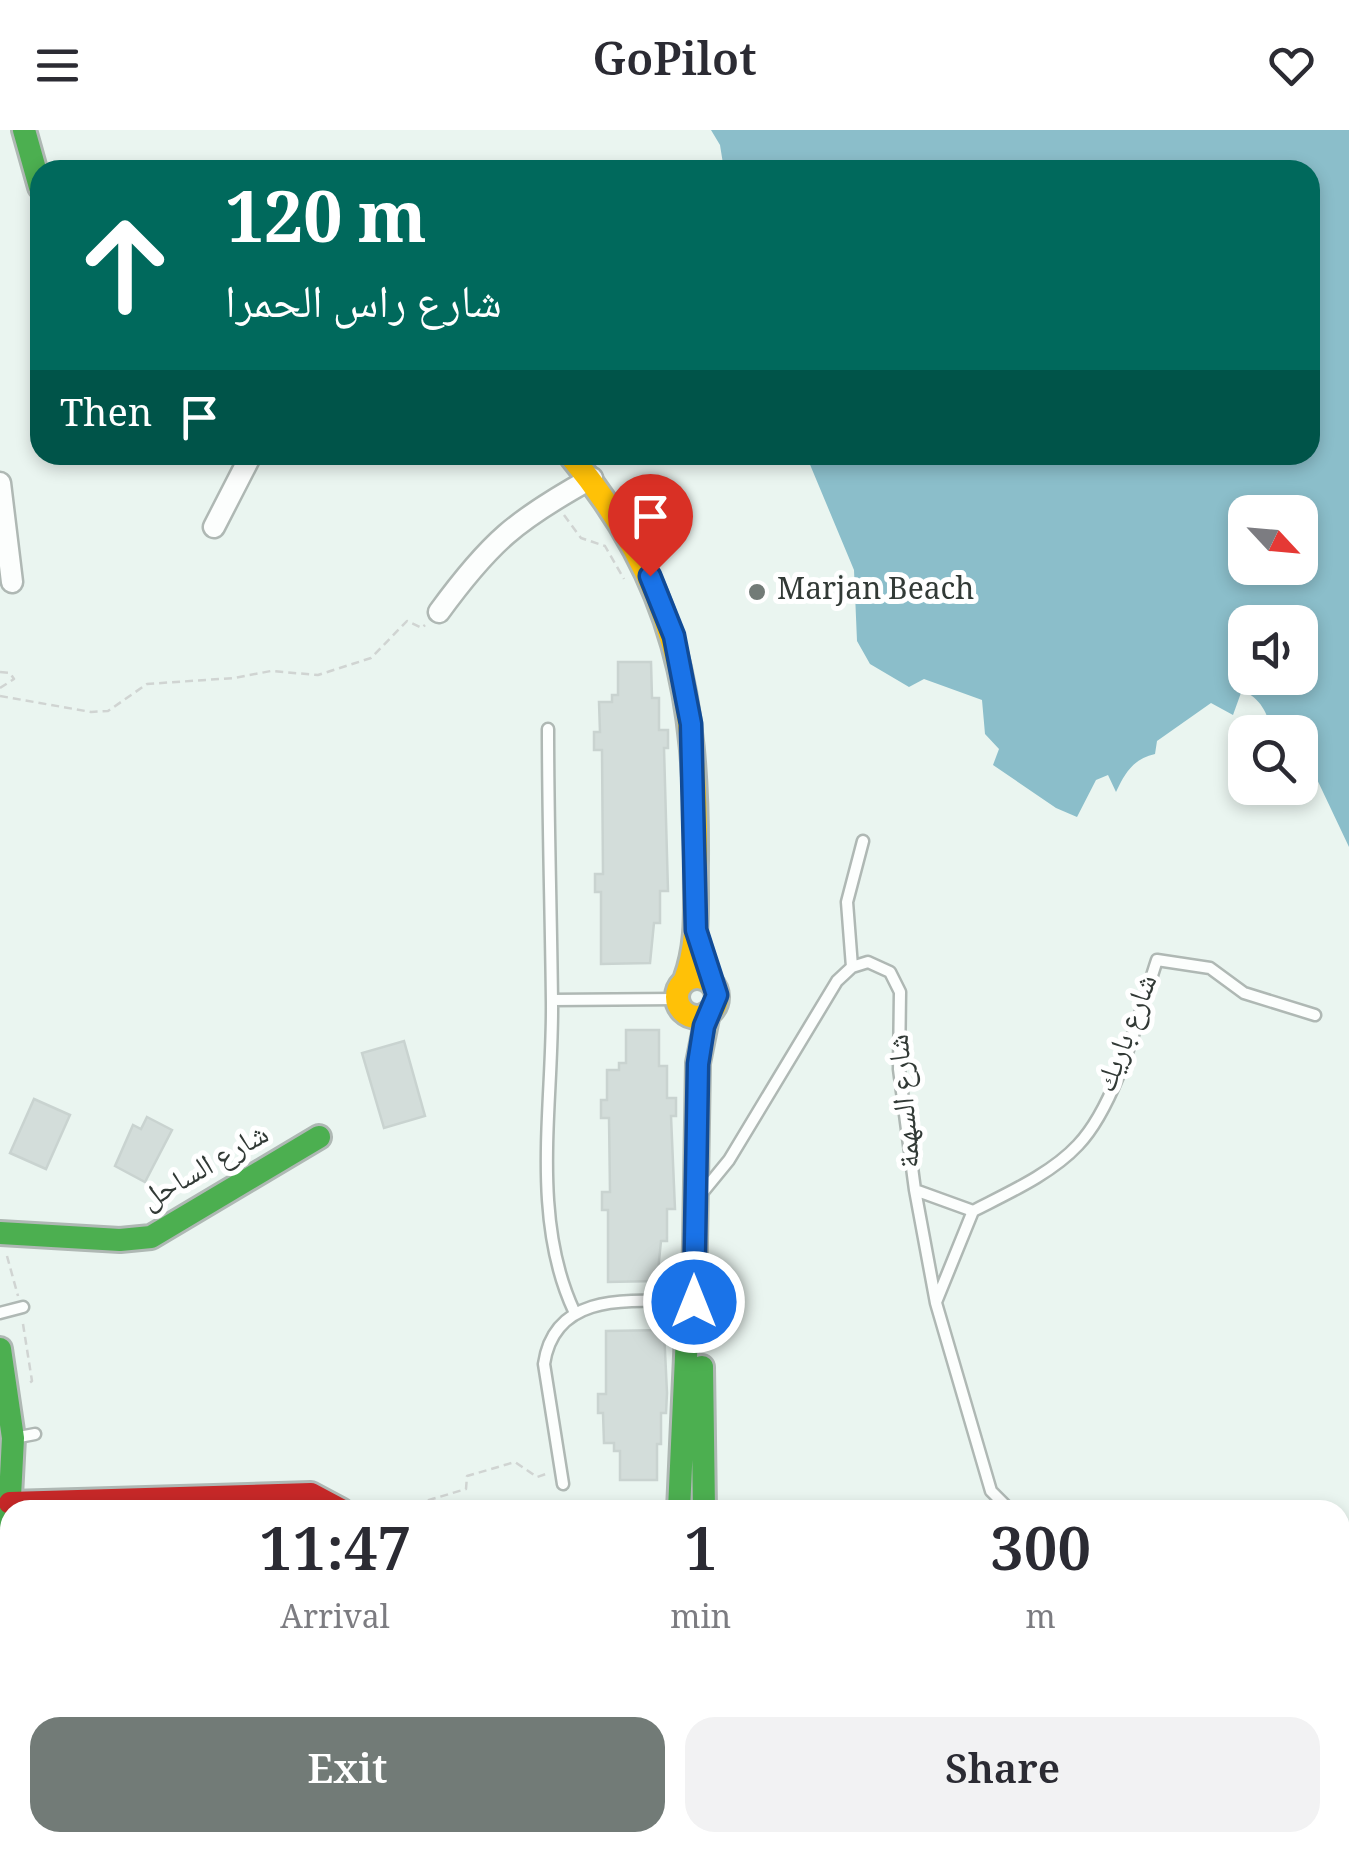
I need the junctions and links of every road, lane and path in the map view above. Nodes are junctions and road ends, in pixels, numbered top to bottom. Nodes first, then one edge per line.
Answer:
1 (24, 130) edge
2 (32, 160) edge
3 (245, 465) edge
4 (580, 465) edge
5 (592, 478) junction
6 (0, 484) edge
7 (553, 500) junction
8 (214, 528) dead end
9 (12, 582) dead end
10 (632, 594) dead end
11 (440, 612) joint
12 (0, 672) edge
13 (0, 688) edge
14 (0, 696) edge
15 (548, 729) dead end
16 (864, 841) dead end
17 (696, 930) junction
18 (852, 967) junction
19 (552, 1000) junction
20 (690, 1002) junction
21 (1315, 1015) dead end
22 (319, 1137) dead end
23 (915, 1190) junction
24 (694, 1197) junction
25 (973, 1211) junction
26 (0, 1232) edge
27 (694, 1302) junction
28 (936, 1303) junction
29 (23, 1308) dead end
30 (0, 1312) edge
31 (574, 1312) junction
32 (0, 1349) edge
33 (556, 1470) dead end
34 (563, 1484) dead end
35 (11, 1500) edge
36 (110, 1500) edge
37 (322, 1500) edge
38 (429, 1500) edge
39 (679, 1500) edge
40 (704, 1500) edge
41 (1000, 1500) edge

1 - 2 street
3 - 8 street
4 - 5 street
5 - 7 street
5 - 17 street
6 - 9 street
7 - 10 path
7 - 11 street
11 - 14 path
12 - 13 path
15 - 19 lane
16 - 18 lane
17 - 20 street
17 - 20 street
18 - 23 lane, شارع السهمة
18 - 24 lane
19 - 20 lane
19 - 31 lane
20 - 24 street
21 - 25 lane, شارع باريك
22 - 26 street, شارع الساحل
23 - 25 lane
23 - 28 lane, شارع السهمة
24 - 27 street
25 - 28 lane
27 - 31 lane
27 - 39 street
27 - 40 street
28 - 41 lane, شارع السهمة
29 - 30 lane
31 - 34 lane
32 - 35 street
33 - 38 path
36 - 37 street

